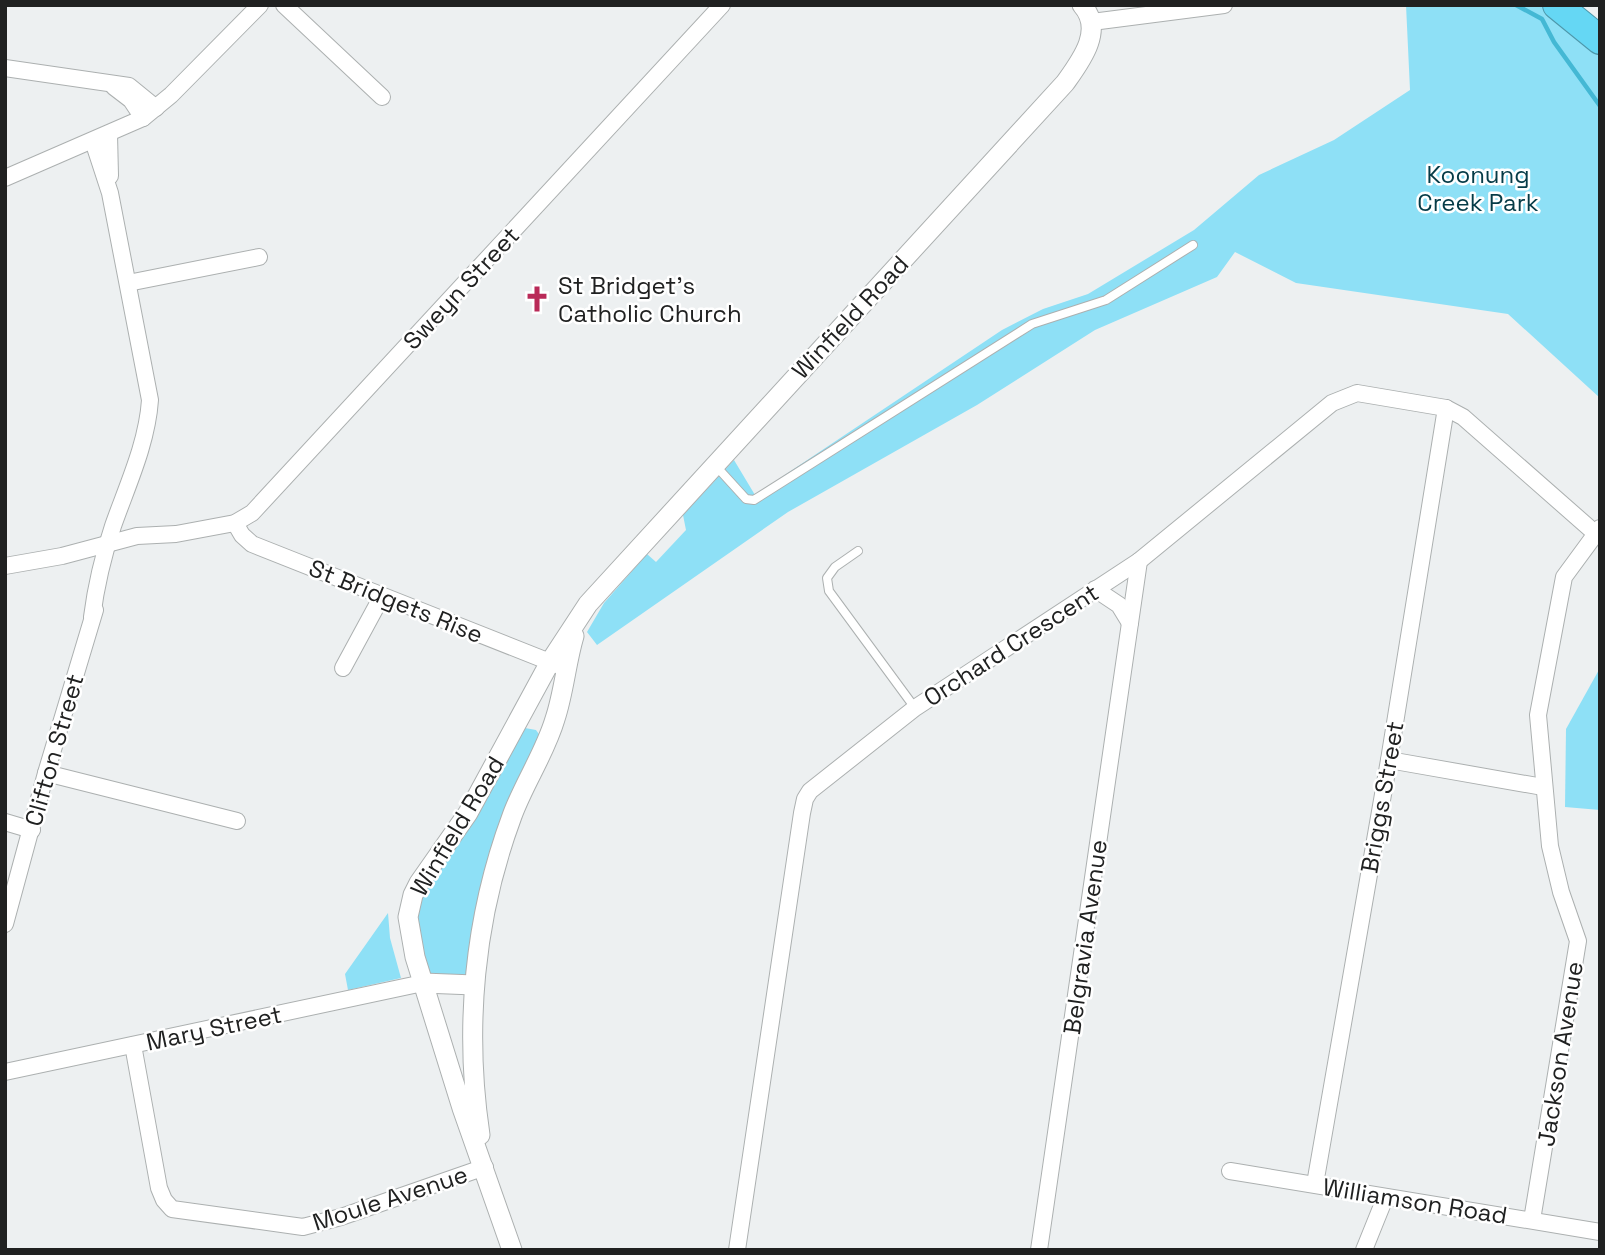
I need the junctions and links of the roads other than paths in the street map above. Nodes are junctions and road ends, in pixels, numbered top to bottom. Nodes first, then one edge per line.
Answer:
1 (260, 5) edge
2 (284, 5) edge
3 (722, 5) edge
4 (1224, 5) edge
5 (1558, 5) edge
6 (1087, 14) edge
7 (1600, 40) edge
8 (5, 68) edge
9 (382, 97) dead end
10 (150, 113) junction
11 (109, 134) junction
12 (93, 141) junction
13 (5, 178) edge
14 (110, 193) junction
15 (1193, 245) dead end
16 (259, 257) dead end
17 (128, 282) junction
18 (1446, 408) junction
19 (715, 465) junction
20 (235, 523) junction
21 (1597, 530) edge
22 (112, 546) junction
23 (858, 551) dead end
24 (1139, 561) junction
25 (5, 566) edge
26 (1096, 590) junction
27 (382, 596) junction
28 (1130, 624) junction
29 (558, 665) junction
30 (343, 668) dead end
31 (915, 708) junction
32 (1389, 760) junction
33 (46, 773) junction
34 (1543, 787) junction
35 (237, 821) dead end
36 (5, 822) edge
37 (32, 830) junction
38 (5, 924) edge
39 (423, 983) junction
40 (474, 985) junction
41 (133, 1045) junction
42 (5, 1072) edge
43 (485, 1167) junction
44 (1230, 1171) dead end
45 (1315, 1184) junction
46 (1385, 1198) junction
47 (1532, 1220) junction
48 (1600, 1232) edge
49 (512, 1250) edge
50 (737, 1250) edge
51 (1039, 1250) edge
52 (1364, 1250) edge

1 - 10 street
2 - 9 street
3 - 20 street, Sweyn Street
4 - 6 street
5 - 7 highway
6 - 19 street, Winfield Road
8 - 10 street
10 - 11 street
11 - 12 street
11 - 14 street, Clifton Street
12 - 13 street
12 - 14 street, Clifton Street
14 - 17 street, Clifton Street
15 - 19 lane
16 - 17 street
17 - 22 street, Clifton Street
18 - 21 street, Orchard Crescent
18 - 24 street, Orchard Crescent
18 - 32 street, Briggs Street
19 - 29 street, Winfield Road
20 - 22 street, Sweyn Street
20 - 27 street, St Bridgets Rise
21 - 34 street, Jackson Avenue
22 - 25 street, Sweyn Street
22 - 33 street, Clifton Street
23 - 31 lane
24 - 26 street, Orchard Crescent
24 - 28 street, Belgravia Avenue
26 - 28 street
26 - 31 street, Orchard Crescent
27 - 29 street, St Bridgets Rise
27 - 30 street
28 - 51 street, Belgravia Avenue
29 - 39 street, Winfield Road
29 - 40 street, Winfield Road
31 - 50 street, Orchard Crescent
32 - 34 street
32 - 45 street, Briggs Street
33 - 35 street
33 - 37 street, Clifton Street
34 - 47 street, Jackson Avenue
36 - 37 street
37 - 38 street, Clifton Street
39 - 40 street
39 - 41 street, Mary Street
39 - 43 street, Winfield Road
40 - 43 street, Winfield Road
41 - 42 street, Mary Street
41 - 43 street, Moule Avenue
43 - 49 street, Winfield Road
44 - 45 street, Williamson Road
45 - 46 street, Williamson Road
46 - 47 street, Williamson Road
46 - 52 street
47 - 48 street, Williamson Road

